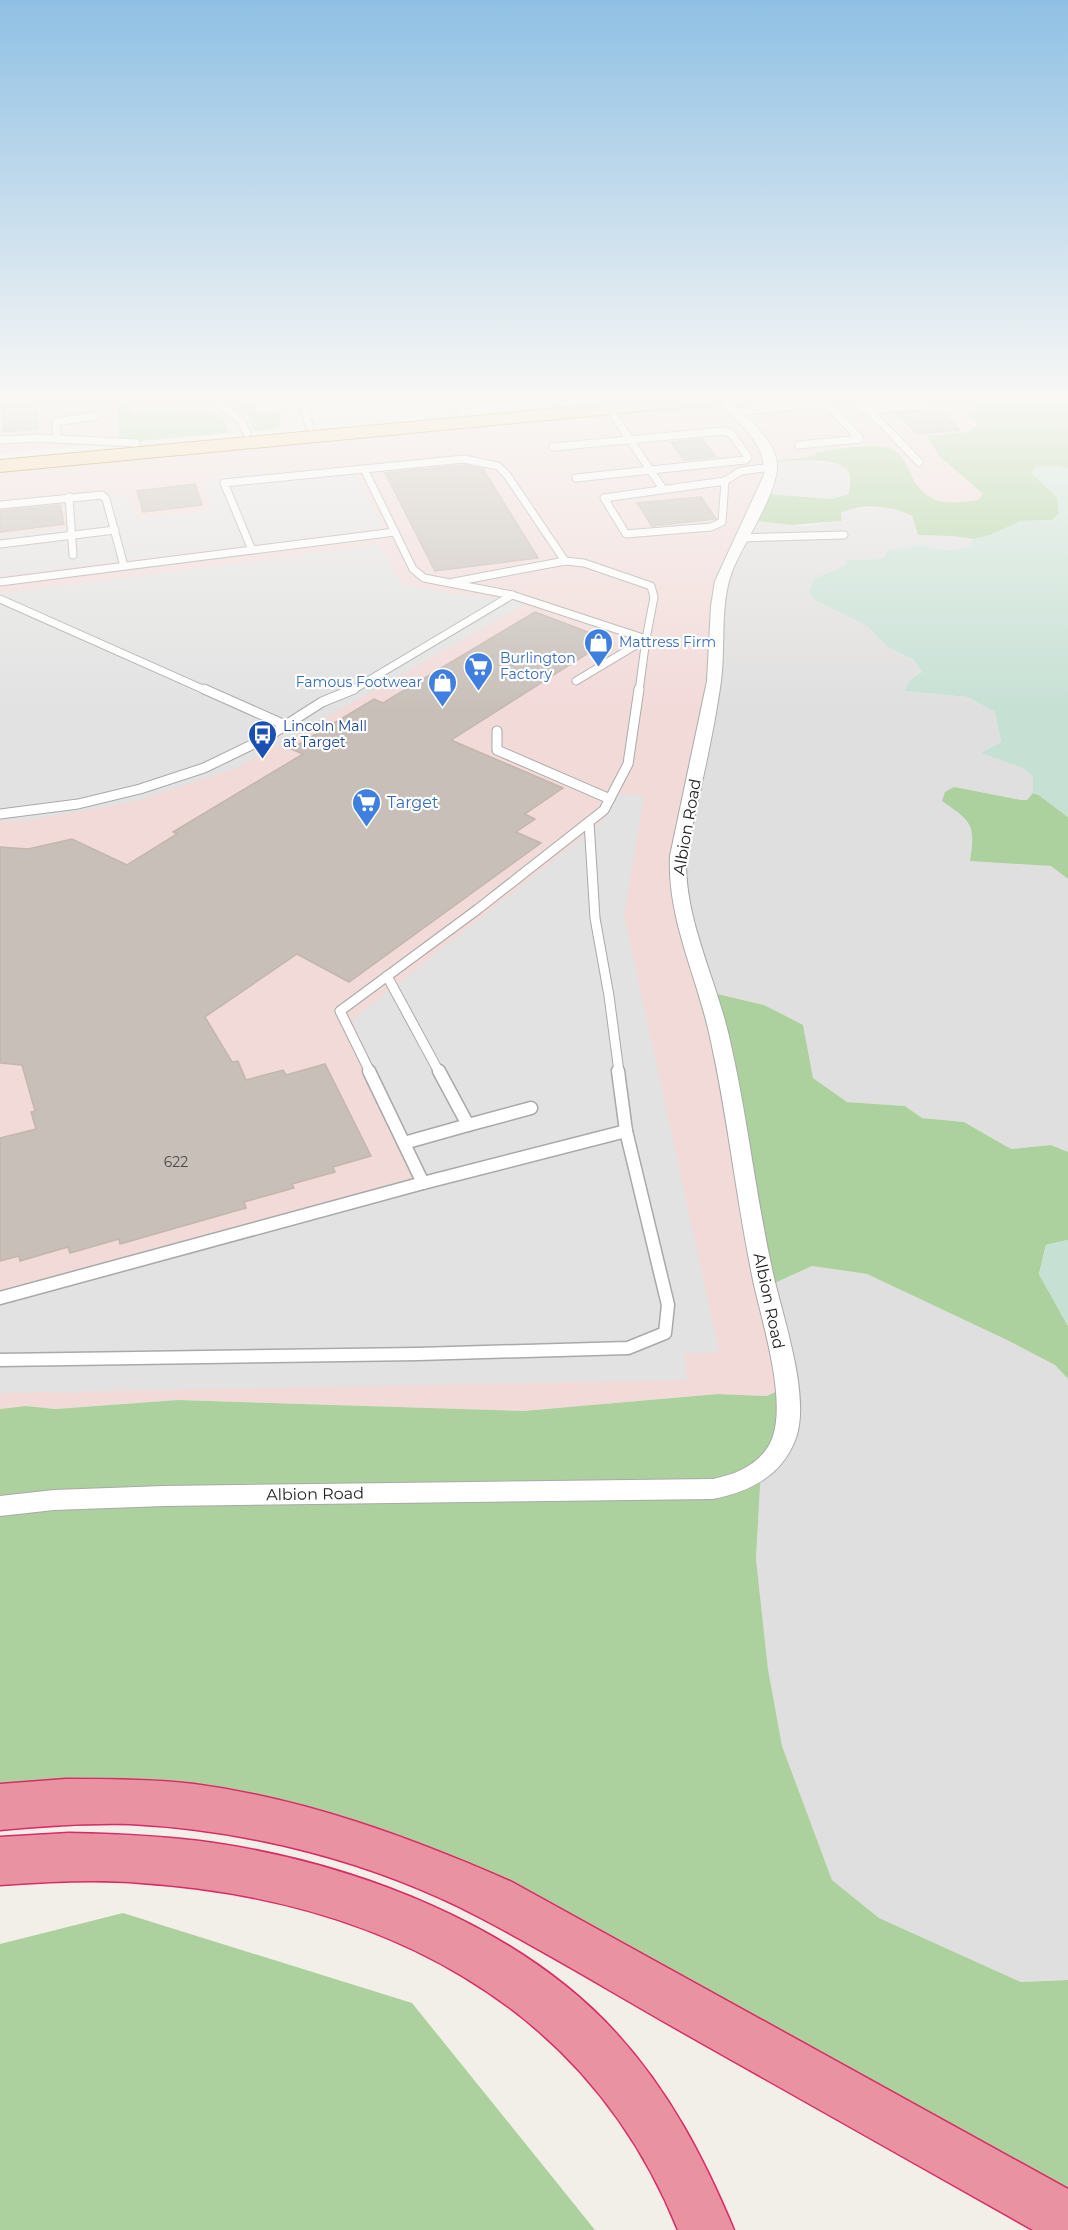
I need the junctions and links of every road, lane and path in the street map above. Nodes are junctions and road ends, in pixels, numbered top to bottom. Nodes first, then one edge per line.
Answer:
1 (17, 503) edge
2 (70, 503) edge
3 (107, 503) edge
4 (232, 503) edge
5 (381, 503) edge
6 (526, 503) edge
7 (607, 503) edge
8 (723, 503) edge
9 (758, 503) edge
10 (0, 505) edge
11 (115, 530) junction
12 (395, 532) junction
13 (844, 535) dead end
14 (73, 536) junction
15 (740, 538) junction
16 (0, 544) edge
17 (252, 550) junction
18 (73, 555) dead end
19 (565, 561) junction
20 (124, 566) junction
21 (0, 582) edge
22 (445, 584) junction
23 (512, 595) junction
24 (0, 599) edge
25 (646, 639) junction
26 (576, 681) dead end
27 (285, 725) junction
28 (497, 731) dead end
29 (610, 799) junction
30 (0, 814) edge
31 (589, 822) junction
32 (387, 976) junction
33 (531, 1108) dead end
34 (468, 1125) junction
35 (626, 1131) junction
36 (404, 1143) junction
37 (423, 1183) junction
38 (0, 1298) edge
39 (0, 1360) edge
40 (0, 1506) edge
41 (0, 1807) edge
42 (0, 1861) edge
43 (1068, 2219) edge
44 (706, 2230) edge

1 - 10 lane
2 - 14 lane
3 - 11 lane
4 - 17 lane
5 - 12 lane
6 - 19 lane
7 - 8 lane
9 - 15 street, Albion Road
11 - 14 lane
11 - 20 lane
12 - 17 lane
12 - 22 lane
13 - 15 lane
14 - 16 lane
14 - 18 lane
15 - 40 street, Albion Road
17 - 20 lane
19 - 22 lane
19 - 25 lane
20 - 21 lane
22 - 23 lane
23 - 25 lane
23 - 27 lane
24 - 27 lane
25 - 26 lane
25 - 29 lane
27 - 30 lane
28 - 29 lane
29 - 31 lane
31 - 32 lane
31 - 35 lane
32 - 34 lane
32 - 36 lane
33 - 34 lane
34 - 36 lane
35 - 37 lane
35 - 39 lane
36 - 37 lane
37 - 38 lane
41 - 43 highway
42 - 44 highway

